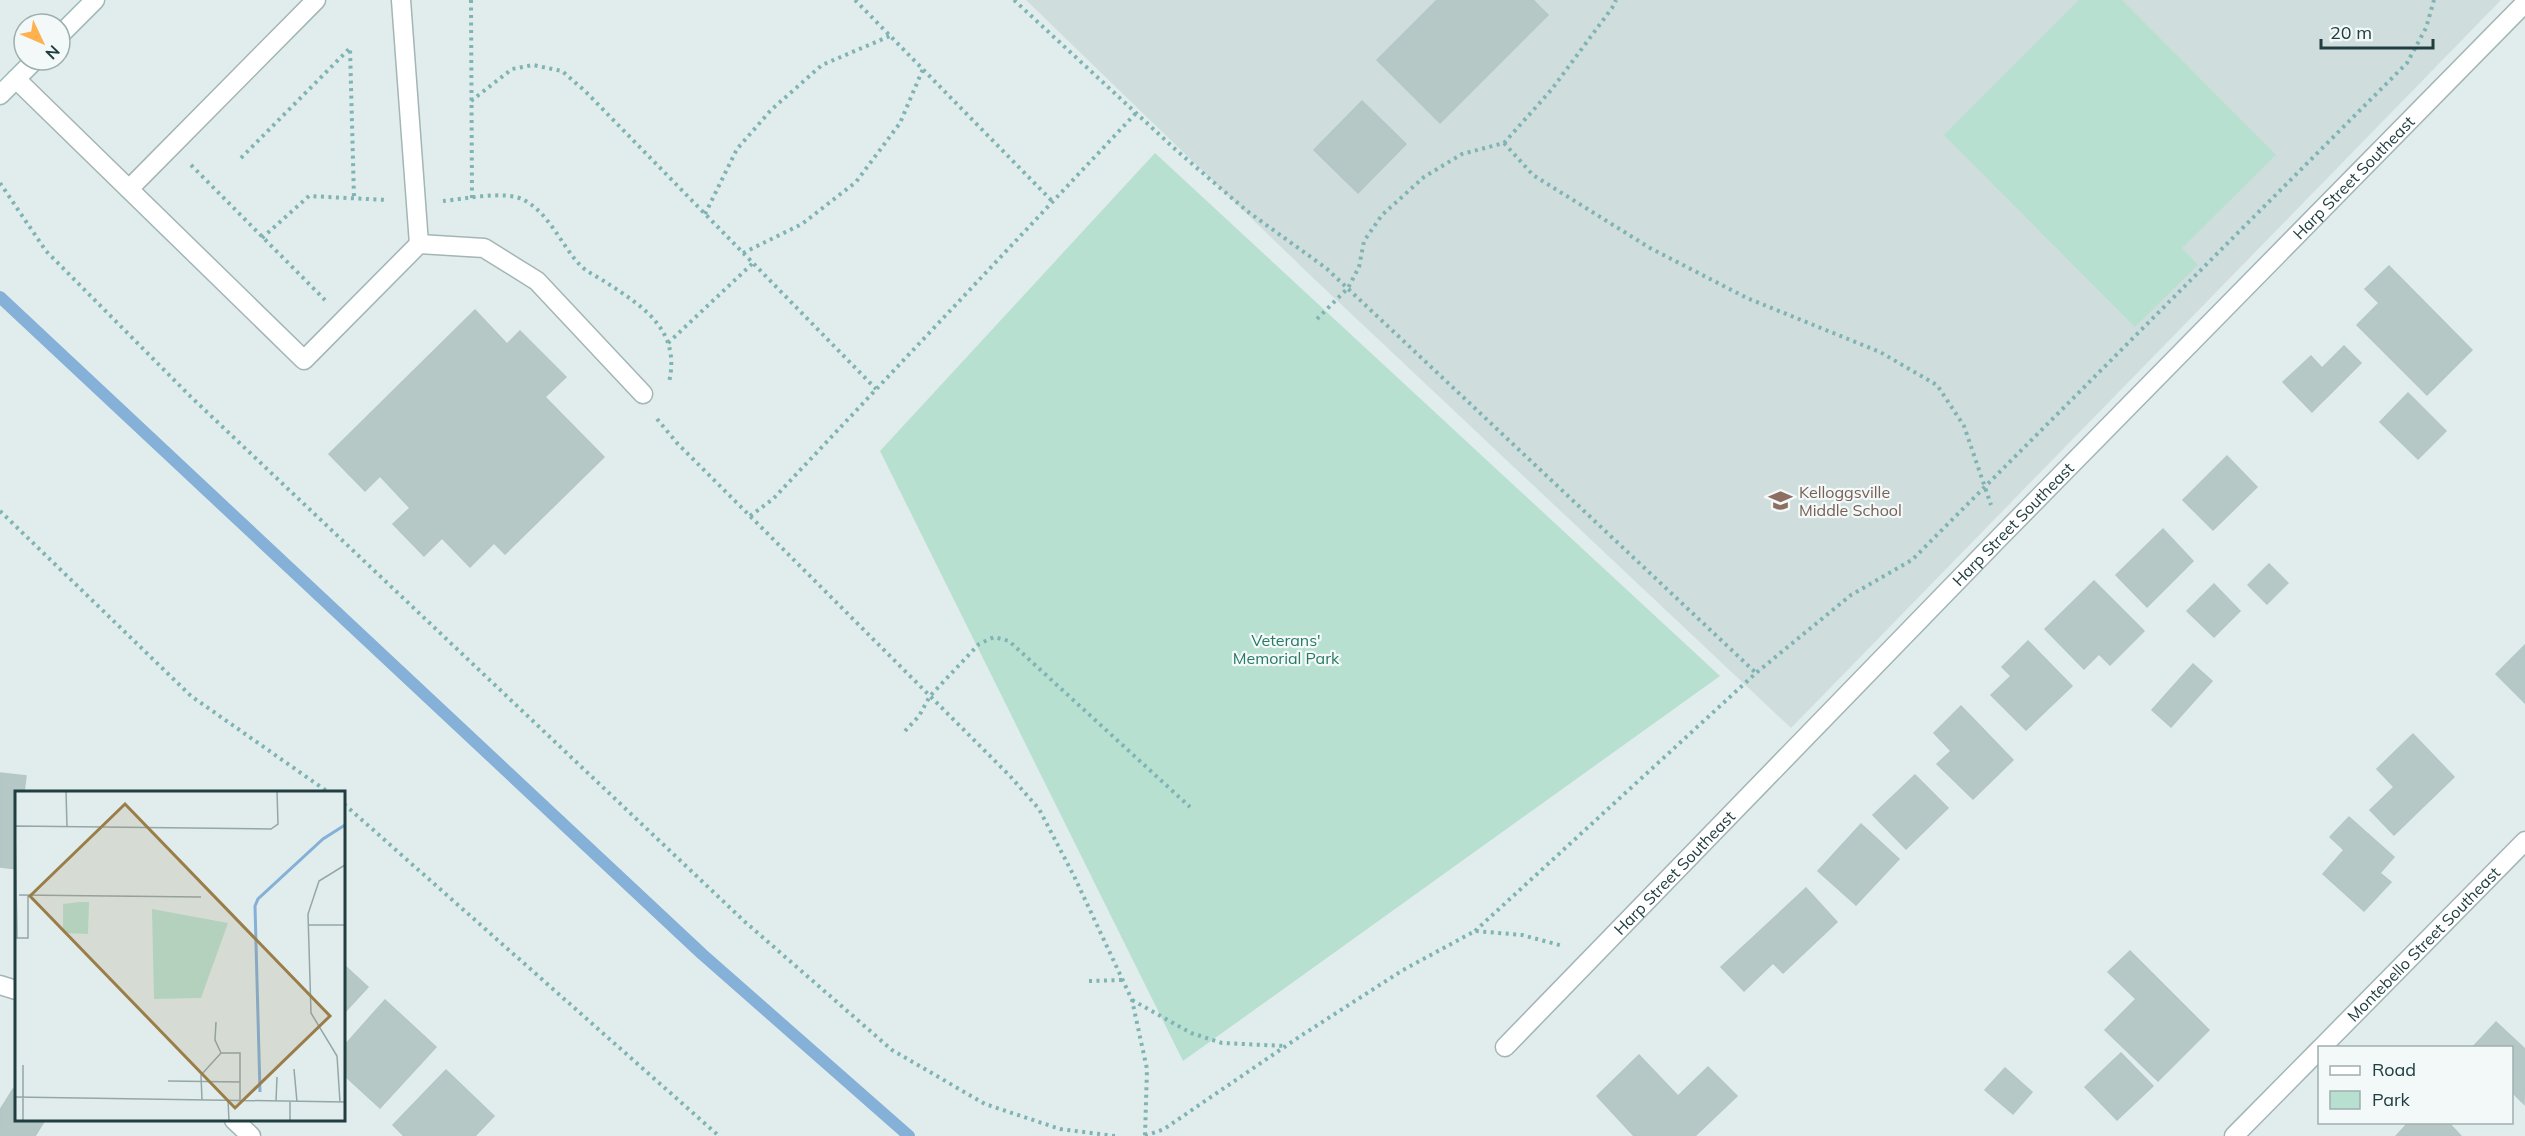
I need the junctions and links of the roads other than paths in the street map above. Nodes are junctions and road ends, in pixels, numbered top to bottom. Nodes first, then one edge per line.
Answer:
1 (316, 0) edge
2 (401, 0) edge
3 (87, 3) edge
4 (2525, 3) edge
5 (72, 21) edge
6 (23, 72) edge
7 (16, 79) junction
8 (0, 95) edge
9 (129, 189) junction
10 (419, 244) junction
11 (643, 394) dead end
12 (2525, 840) edge
13 (0, 985) edge
14 (15, 990) edge
15 (2322, 1046) edge
16 (1505, 1047) dead end
17 (2318, 1050) edge
18 (236, 1121) edge
19 (251, 1136) edge
20 (2234, 1136) edge

1 - 9 street
2 - 10 street
3 - 5 street
4 - 16 street, Harp Street Southeast
6 - 7 street
7 - 8 street
7 - 9 street
9 - 10 street
10 - 11 street
12 - 15 street, Montebello Street Southeast
13 - 14 street
17 - 20 street, Montebello Street Southeast
18 - 19 street

